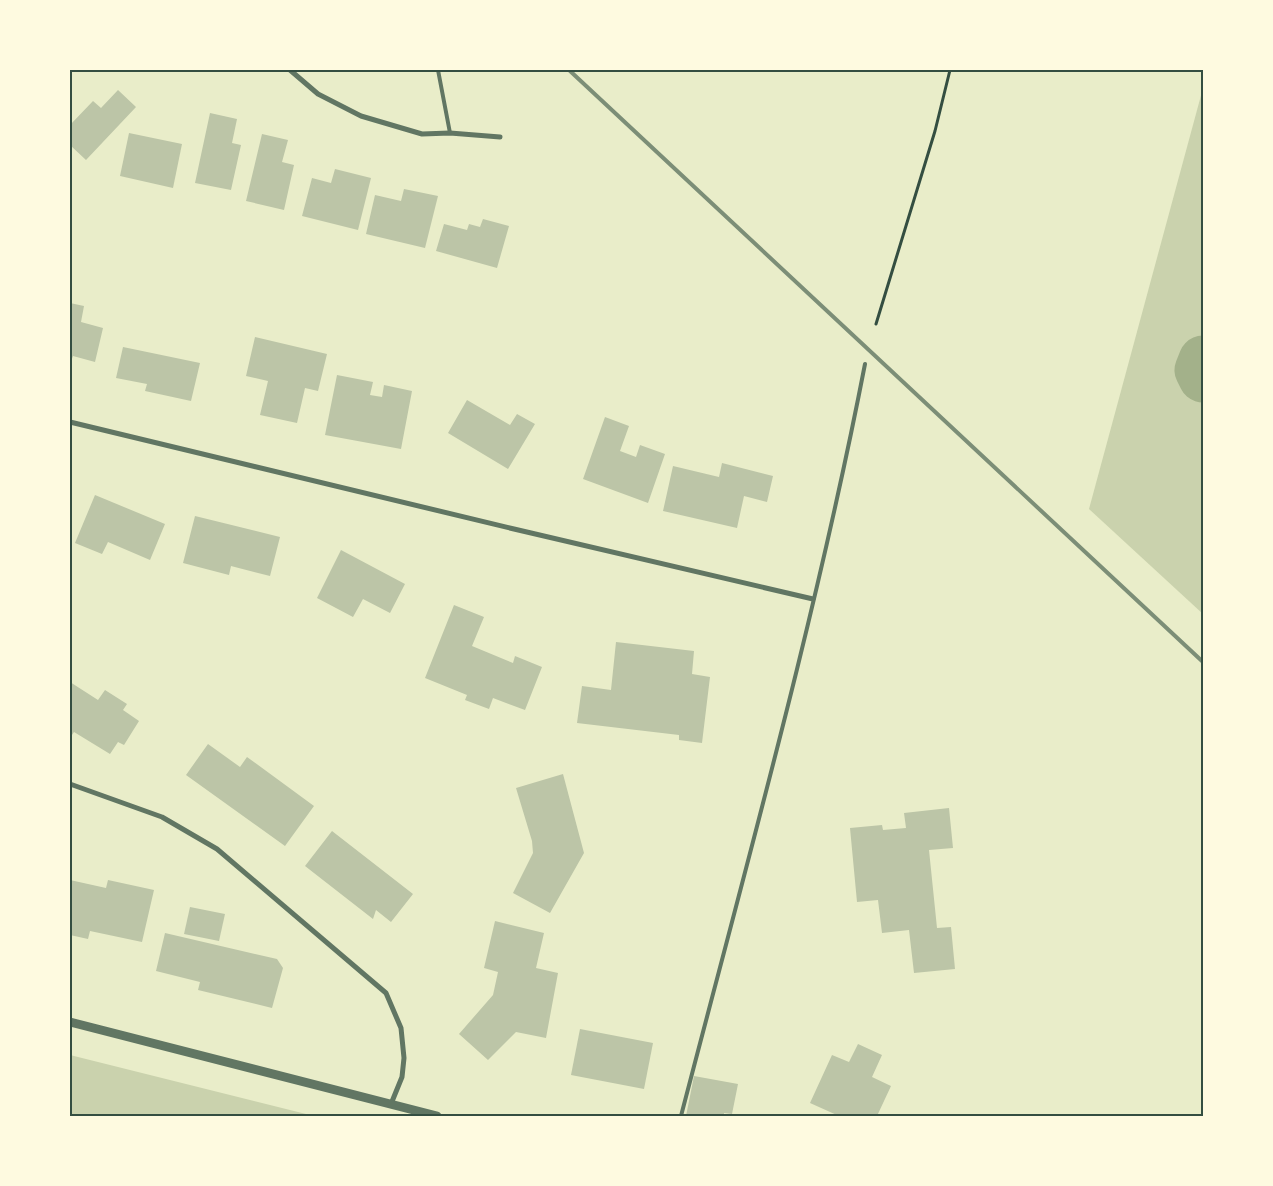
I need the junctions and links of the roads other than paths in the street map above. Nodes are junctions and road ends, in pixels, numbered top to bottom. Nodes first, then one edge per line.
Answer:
1 (290, 70) edge
2 (438, 70) edge
3 (450, 133) junction
4 (500, 137) dead end
5 (865, 364) dead end
6 (70, 422) edge
7 (813, 599) junction
8 (70, 784) edge
9 (70, 1022) edge
10 (391, 1104) junction
11 (437, 1116) edge
12 (681, 1116) edge

1 - 3 street
2 - 3 lane
3 - 4 street
5 - 7 lane
6 - 7 street
7 - 12 lane
8 - 10 street
9 - 10 street
10 - 11 street

